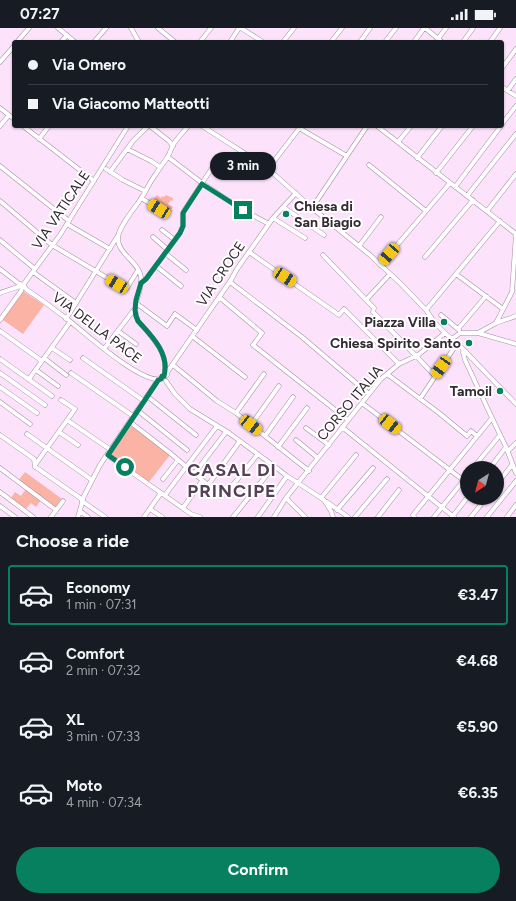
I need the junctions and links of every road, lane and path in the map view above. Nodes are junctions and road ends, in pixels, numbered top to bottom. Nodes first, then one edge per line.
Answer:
1 (29, 28) edge
2 (106, 28) edge
3 (131, 28) edge
4 (158, 28) edge
5 (211, 28) edge
6 (240, 28) edge
7 (342, 28) edge
8 (370, 28) edge
9 (396, 28) edge
10 (446, 28) edge
11 (473, 28) edge
12 (500, 28) edge
13 (61, 29) edge
14 (291, 29) edge
15 (427, 29) edge
16 (67, 36) junction
17 (19, 40) edge
18 (64, 40) edge
19 (72, 40) edge
20 (96, 40) edge
21 (138, 40) edge
22 (173, 40) edge
23 (202, 40) edge
24 (231, 40) edge
25 (260, 40) edge
26 (284, 40) edge
27 (333, 40) edge
28 (361, 40) edge
29 (387, 40) edge
30 (416, 40) edge
31 (440, 40) edge
32 (441, 40) edge
33 (464, 40) edge
34 (491, 40) edge
35 (12, 48) edge
36 (516, 49) edge
37 (0, 62) edge
38 (504, 65) edge
39 (516, 79) edge
40 (504, 89) edge
41 (508, 90) junction
42 (516, 96) edge
43 (516, 106) edge
44 (0, 108) edge
45 (9, 115) junction
46 (12, 117) edge
47 (504, 121) edge
48 (0, 126) edge
49 (25, 128) edge
50 (47, 128) edge
51 (127, 128) edge
52 (146, 128) edge
53 (152, 128) edge
54 (186, 128) edge
55 (206, 128) edge
56 (299, 128) edge
57 (302, 128) edge
58 (366, 128) edge
59 (380, 128) edge
60 (409, 128) edge
61 (440, 128) edge
62 (471, 128) edge
63 (499, 128) edge
64 (516, 134) edge
65 (39, 139) junction
66 (398, 142) junction
67 (173, 146) junction
68 (127, 149) junction
69 (347, 156) junction
70 (168, 157) junction
71 (417, 158) junction
72 (226, 163) dead end
73 (369, 165) dead end
74 (0, 166) edge
75 (160, 167) junction
76 (268, 169) junction
77 (436, 173) junction
78 (516, 174) edge
79 (94, 181) junction
80 (450, 183) junction
81 (202, 184) junction
82 (455, 187) junction
83 (145, 191) junction
84 (296, 193) junction
85 (467, 196) junction
86 (141, 198) junction
87 (473, 200) junction
88 (0, 201) edge
89 (283, 207) junction
90 (312, 208) junction
91 (159, 209) dead end
92 (426, 211) junction
93 (487, 211) junction
94 (381, 217) dead end
95 (273, 218) junction
96 (500, 222) junction
97 (68, 223) junction
98 (269, 224) junction
99 (162, 230) dead end
100 (516, 234) edge
101 (324, 235) dead end
102 (117, 237) junction
103 (153, 237) dead end
104 (304, 238) dead end
105 (0, 240) edge
106 (175, 240) junction
107 (52, 245) junction
108 (359, 246) junction
109 (110, 249) junction
110 (167, 251) junction
111 (249, 252) junction
112 (323, 255) dead end
113 (425, 256) dead end
114 (515, 259) edge
115 (380, 264) junction
116 (156, 266) junction
117 (0, 269) edge
118 (34, 270) junction
119 (138, 270) junction
120 (186, 270) dead end
121 (96, 271) junction
122 (390, 274) junction
123 (456, 274) junction
124 (230, 282) junction
125 (141, 283) junction
126 (23, 285) junction
127 (181, 286) dead end
128 (514, 291) edge
129 (0, 293) edge
130 (486, 296) junction
131 (219, 297) junction
132 (366, 300) junction
133 (76, 303) junction
134 (136, 303) junction
135 (502, 309) dead end
136 (135, 310) junction
137 (426, 310) junction
138 (441, 315) dead end
139 (516, 316) edge
140 (66, 319) junction
141 (0, 320) edge
142 (70, 322) junction
143 (496, 323) junction
144 (458, 329) junction
145 (197, 330) junction
146 (0, 331) edge
147 (118, 331) junction
148 (445, 333) junction
149 (463, 333) junction
150 (478, 333) junction
151 (192, 336) junction
152 (452, 339) junction
153 (136, 344) dead end
154 (458, 344) junction
155 (516, 344) edge
156 (52, 348) junction
157 (104, 349) junction
158 (464, 350) junction
159 (416, 356) junction
160 (0, 358) edge
161 (84, 358) dead end
162 (43, 360) junction
163 (70, 360) dead end
164 (399, 364) junction
165 (173, 365) junction
166 (36, 370) junction
167 (0, 373) edge
168 (71, 373) dead end
169 (264, 374) dead end
170 (387, 374) junction
171 (66, 375) dead end
172 (435, 376) junction
173 (245, 377) dead end
174 (29, 379) junction
175 (163, 379) junction
176 (58, 386) dead end
177 (279, 386) dead end
178 (0, 387) edge
179 (369, 394) junction
180 (52, 396) dead end
181 (147, 396) junction
182 (293, 396) dead end
183 (420, 399) junction
184 (61, 400) dead end
185 (144, 401) junction
186 (0, 402) edge
187 (362, 403) junction
188 (516, 404) edge
189 (45, 405) dead end
190 (307, 408) dead end
191 (137, 410) junction
192 (37, 413) dead end
193 (236, 413) junction
194 (133, 416) junction
195 (492, 418) junction
196 (67, 420) junction
197 (348, 420) junction
198 (130, 422) junction
199 (30, 424) dead end
200 (251, 425) junction
201 (217, 426) junction
202 (342, 427) junction
203 (306, 428) dead end
204 (59, 432) junction
205 (226, 432) junction
206 (26, 434) dead end
207 (0, 435) edge
208 (196, 435) dead end
209 (500, 435) junction
210 (265, 436) junction
211 (477, 436) junction
212 (296, 440) dead end
213 (240, 442) junction
214 (516, 443) edge
215 (78, 445) dead end
216 (328, 445) junction
217 (278, 446) junction
218 (47, 449) junction
219 (507, 449) junction
220 (111, 450) junction
221 (187, 450) dead end
222 (258, 454) junction
223 (108, 455) junction
224 (356, 455) dead end
225 (318, 458) junction
226 (178, 460) junction
227 (479, 461) edge
228 (496, 461) edge
229 (512, 464) junction
230 (35, 465) junction
231 (274, 466) junction
232 (186, 467) junction
233 (0, 468) edge
234 (373, 468) dead end
235 (450, 470) junction
236 (308, 471) junction
237 (516, 473) edge
238 (194, 474) junction
239 (504, 475) edge
240 (287, 476) junction
241 (460, 478) edge
242 (163, 479) dead end
243 (387, 479) dead end
244 (92, 480) junction
245 (202, 481) junction
246 (516, 481) edge
247 (298, 482) junction
248 (232, 486) dead end
249 (460, 487) edge
250 (399, 490) dead end
251 (0, 492) edge
252 (163, 494) junction
253 (428, 496) junction
254 (286, 498) junction
255 (323, 499) junction
256 (82, 500) junction
257 (63, 501) dead end
258 (462, 505) edge
259 (480, 505) edge
260 (516, 505) edge
261 (0, 506) edge
262 (441, 507) junction
263 (150, 508) junction
264 (183, 508) junction
265 (56, 510) junction
266 (337, 510) junction
267 (80, 511) junction
268 (15, 517) edge
269 (33, 517) edge
270 (51, 517) edge
271 (78, 517) edge
272 (88, 517) edge
273 (105, 517) edge
274 (144, 517) edge
275 (162, 517) edge
276 (200, 517) edge
277 (233, 517) edge
278 (258, 517) edge
279 (274, 517) edge
280 (305, 517) edge
281 (333, 517) edge
282 (348, 517) edge
283 (355, 517) edge
284 (378, 517) edge
285 (414, 517) edge
286 (434, 517) edge
287 (453, 517) edge
288 (471, 517) edge
289 (487, 517) edge
290 (507, 517) edge

1 - 17 street
2 - 20 street
3 - 21 street
4 - 22 street
5 - 23 street
6 - 24 street
6 - 25 street
7 - 27 street
8 - 28 street
9 - 29 street
10 - 32 street
11 - 33 street
12 - 34 street
13 - 16 street
14 - 26 street
15 - 30 street
15 - 31 street
16 - 18 street
16 - 19 street
35 - 37 street
36 - 38 street
39 - 41 street
40 - 41 street
41 - 42 street
43 - 47 street
44 - 45 street
45 - 46 street
45 - 48 street
49 - 65 street
50 - 65 street
51 - 79 street, VIA VATICALE
52 - 68 street
53 - 67 street
54 - 67 street
55 - 76 street
56 - 76 street
57 - 69 street
58 - 69 street
59 - 66 street
60 - 66 street
61 - 71 street
62 - 77 street
63 - 82 street
64 - 85 street
65 - 79 street
66 - 71 street
67 - 70 street
68 - 75 street
68 - 83 street
69 - 90 street
70 - 75 street
70 - 81 street
71 - 77 street
72 - 81 street
73 - 92 street
74 - 97 street
75 - 83 street
76 - 84 street
77 - 80 street
78 - 93 street
79 - 97 street, VIA VATICALE
80 - 82 street
80 - 92 street
81 - 98 street
81 - 106 street
82 - 85 street
83 - 86 street
84 - 89 street, VIA CROCE
84 - 90 street
85 - 87 street
86 - 91 street
86 - 102 street
87 - 93 street
87 - 113 street
88 - 107 street
89 - 95 street, VIA CROCE
89 - 101 street
90 - 108 street
92 - 115 street
93 - 96 street
94 - 108 street
95 - 98 street, VIA CROCE
95 - 104 street
96 - 100 street
96 - 123 street
97 - 107 street, VIA VATICALE
97 - 109 street
98 - 111 street, VIA CROCE
99 - 106 street
100 - 114 street
102 - 109 street
102 - 119 street
103 - 110 street
105 - 118 street
106 - 110 street
107 - 118 street, VIA VATICALE
107 - 121 street
108 - 115 street
109 - 121 street
110 - 116 street
110 - 120 street
111 - 124 street, VIA CROCE
111 - 164 street
112 - 132 street
114 - 128 street
115 - 122 street
116 - 125 street
116 - 127 street
117 - 126 street, VIA DELLA PACE
118 - 126 street, VIA VATICALE
118 - 133 street
119 - 121 street
119 - 125 street
121 - 133 street
122 - 132 street
122 - 137 street
123 - 130 street
123 - 137 street
124 - 131 street, VIA CROCE
124 - 179 street
125 - 134 street
126 - 129 street
126 - 140 street, VIA DELLA PACE
126 - 141 street, VIA VATICALE
128 - 143 street
130 - 135 street
130 - 144 street
131 - 145 street, VIA CROCE
131 - 197 street
132 - 159 street
133 - 140 street
134 - 136 street
134 - 145 street
136 - 147 street
136 - 175 street
137 - 148 street
138 - 144 street
139 - 143 street
140 - 142 street, VIA DELLA PACE
142 - 156 street
142 - 157 street, VIA DELLA PACE
143 - 150 street
144 - 149 street
145 - 151 street, VIA CROCE
146 - 162 street
147 - 153 street
147 - 157 street
148 - 152 street
148 - 159 street, CORSO ITALIA
149 - 150 street
149 - 152 street
150 - 155 street
151 - 165 street, VIA CROCE
151 - 173 street
152 - 154 street
154 - 158 street
154 - 172 street
156 - 162 street
156 - 163 street
157 - 175 street, VIA DELLA PACE
158 - 188 street
158 - 195 street
159 - 164 street, CORSO ITALIA
159 - 172 street
160 - 174 street
161 - 185 street
162 - 166 street
162 - 171 street
164 - 170 street, CORSO ITALIA
165 - 175 street, VIA CROCE
165 - 193 street
166 - 174 street
166 - 176 street
167 - 189 street
168 - 194 street
169 - 193 street
170 - 179 street, CORSO ITALIA
170 - 183 street
172 - 183 street
174 - 180 street
175 - 181 street
175 - 201 street
177 - 200 street
178 - 192 street
179 - 187 street, CORSO ITALIA
181 - 185 street
181 - 208 street
182 - 210 street
183 - 211 street
184 - 196 street
185 - 191 street
186 - 199 street
187 - 197 street, CORSO ITALIA
187 - 235 street
190 - 217 street
191 - 194 street
191 - 221 street
193 - 200 street
194 - 198 street
195 - 209 street
195 - 211 street
196 - 204 street
196 - 220 street
197 - 202 street, CORSO ITALIA
198 - 220 street
198 - 226 street
200 - 210 street
201 - 205 street
201 - 232 street
202 - 216 street, CORSO ITALIA
202 - 253 street
203 - 216 street
204 - 215 street
204 - 218 street
205 - 213 street
205 - 238 street
206 - 218 street
207 - 230 street
209 - 219 street
209 - 227 street
210 - 217 street
211 - 235 street
212 - 225 street
213 - 222 street
213 - 245 street
214 - 219 street
216 - 225 street, CORSO ITALIA
217 - 236 street
218 - 230 street
218 - 244 street
219 - 228 street
219 - 229 street
220 - 223 street
222 - 231 street
222 - 248 street
223 - 244 street
223 - 252 street
224 - 255 street
225 - 236 street, CORSO ITALIA
226 - 232 street
226 - 242 street
229 - 237 street
229 - 239 street
230 - 256 street
231 - 240 street
231 - 277 street
232 - 238 street
232 - 252 street
233 - 265 street
234 - 266 street
235 - 241 street
235 - 253 street
236 - 247 street, CORSO ITALIA
238 - 245 street
240 - 247 street
240 - 278 street
243 - 283 street
244 - 256 street
245 - 264 street
246 - 289 street
247 - 254 street, CORSO ITALIA
247 - 255 street
249 - 262 street
250 - 284 street
251 - 269 street
252 - 263 street
252 - 264 street
253 - 262 street
253 - 285 street
254 - 279 street, CORSO ITALIA
254 - 280 street
255 - 266 street
255 - 281 street
256 - 267 street
256 - 273 street
257 - 265 street
258 - 287 street
259 - 288 street
260 - 290 street
261 - 268 street
262 - 286 street
262 - 287 street
263 - 274 street
263 - 275 street
264 - 276 street
265 - 270 street
266 - 282 street
267 - 271 street
267 - 272 street

